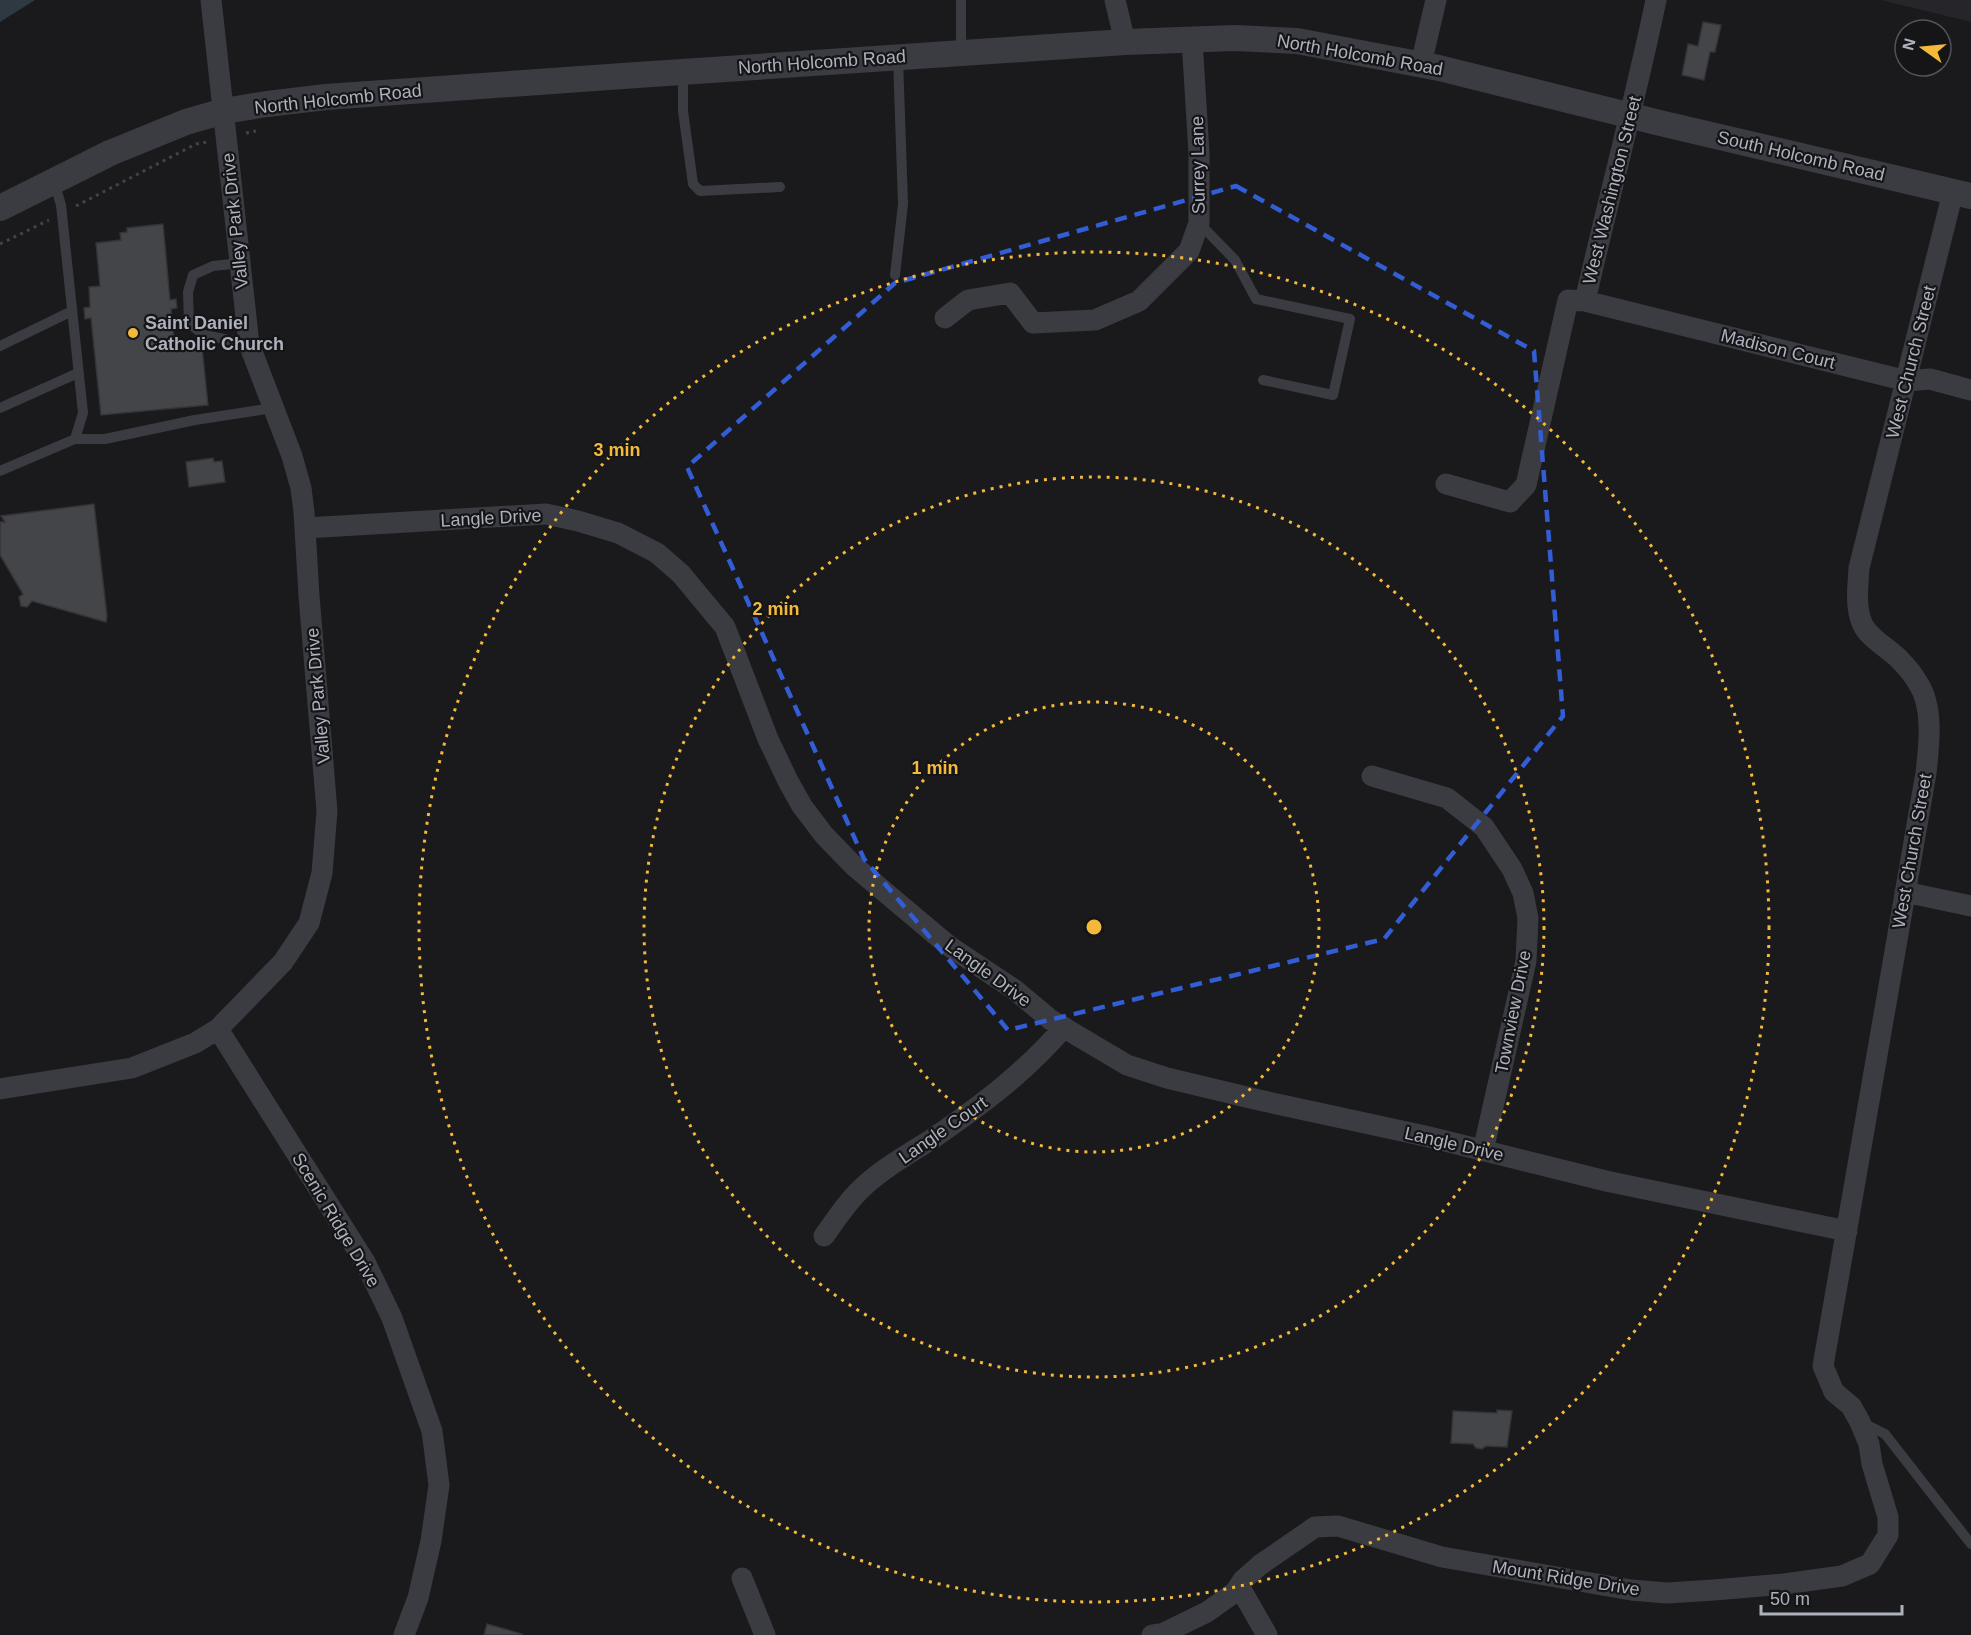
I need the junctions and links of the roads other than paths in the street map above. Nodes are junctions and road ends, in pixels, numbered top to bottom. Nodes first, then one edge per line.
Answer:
1 (211, 0) edge
2 (961, 0) edge
3 (1115, 0) edge
4 (1436, 0) edge
5 (1656, 0) edge
6 (1192, 40) junction
7 (1125, 42) junction
8 (961, 53) junction
9 (898, 58) junction
10 (1421, 64) junction
11 (682, 72) junction
12 (224, 111) junction
13 (1630, 116) junction
14 (54, 182) junction
15 (780, 187) dead end
16 (1962, 194) edge
17 (0, 208) edge
18 (1199, 223) junction
19 (241, 263) junction
20 (895, 274) dead end
21 (1585, 301) junction
22 (72, 311) junction
23 (945, 318) dead end
24 (249, 344) junction
25 (0, 346) edge
26 (78, 373) junction
27 (1263, 380) dead end
28 (1907, 381) junction
29 (1971, 390) edge
30 (0, 408) edge
31 (273, 408) junction
32 (75, 439) junction
33 (0, 471) edge
34 (1446, 484) dead end
35 (305, 528) junction
36 (1372, 776) dead end
37 (1905, 892) junction
38 (1971, 906) edge
39 (1064, 1027) junction
40 (218, 1029) junction
41 (0, 1089) edge
42 (1483, 1150) junction
43 (1847, 1231) junction
44 (824, 1236) dead end
45 (1860, 1422) junction
46 (1888, 1524) joint
47 (1971, 1544) edge
48 (742, 1578) dead end
49 (1239, 1586) junction
50 (405, 1635) edge
51 (765, 1635) edge
52 (1152, 1635) edge
53 (1267, 1635) edge

1 - 12 street, Valley Park Drive
2 - 8 lane
3 - 7 street
4 - 10 street
5 - 13 street, West Washington Street
6 - 7 street, North Holcomb Road
6 - 10 street, North Holcomb Road
6 - 18 street, Surrey Lane
7 - 8 street, North Holcomb Road
8 - 9 street, North Holcomb Road
9 - 11 street, North Holcomb Road
9 - 20 lane
10 - 13 street, North Holcomb Road
11 - 12 street, North Holcomb Road
11 - 15 lane
12 - 14 street, North Holcomb Road
12 - 19 street, Valley Park Drive
13 - 16 street, South Holcomb Road
13 - 21 street, West Washington Street
14 - 17 street, North Holcomb Road
14 - 22 lane
16 - 28 street, West Church Street
18 - 23 street, Surrey Lane
18 - 27 lane
19 - 24 street, Valley Park Drive
19 - 24 lane
21 - 28 street, Madison Court
21 - 34 street, West Washington Street
22 - 25 lane
22 - 26 lane
24 - 31 street, Valley Park Drive
26 - 30 lane
26 - 32 lane
28 - 29 street, Madison Court
28 - 37 street, West Church Street
31 - 32 lane
31 - 35 street, Valley Park Drive
32 - 33 lane
35 - 39 street, Langle Drive
35 - 40 street, Valley Park Drive
36 - 42 street, Townview Drive
37 - 38 street
37 - 43 street, West Church Street
39 - 42 street, Langle Drive
39 - 44 street, Langle Court
40 - 41 street, Valley Park Drive
40 - 50 street, Scenic Ridge Drive
42 - 43 street, Langle Drive
43 - 45 street, West Church Street
45 - 46 street, West Church Street
45 - 47 lane
46 - 49 street, Mount Ridge Drive
48 - 51 street
49 - 52 street, Mount Ridge Drive
49 - 53 street

